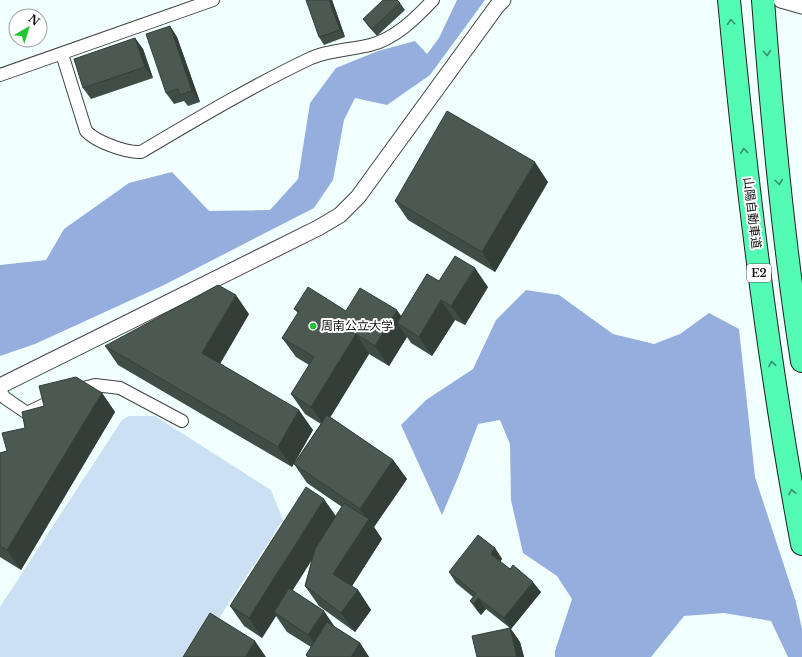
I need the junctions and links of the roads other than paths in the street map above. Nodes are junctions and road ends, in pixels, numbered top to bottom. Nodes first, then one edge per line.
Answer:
1 (213, 0) edge
2 (433, 0) edge
3 (503, 0) edge
4 (730, 0) edge
5 (763, 0) edge
6 (781, 0) edge
7 (801, 6) edge
8 (62, 54) junction
9 (0, 76) edge
10 (802, 361) edge
11 (0, 386) edge
12 (0, 391) edge
13 (182, 421) dead end
14 (802, 544) edge

1 - 8 street
2 - 8 street
3 - 11 street
14 -> 4 highway, 山陽自動車道 / E2
5 -> 10 highway, E2
6 - 7 street
8 - 9 street
12 - 13 street

